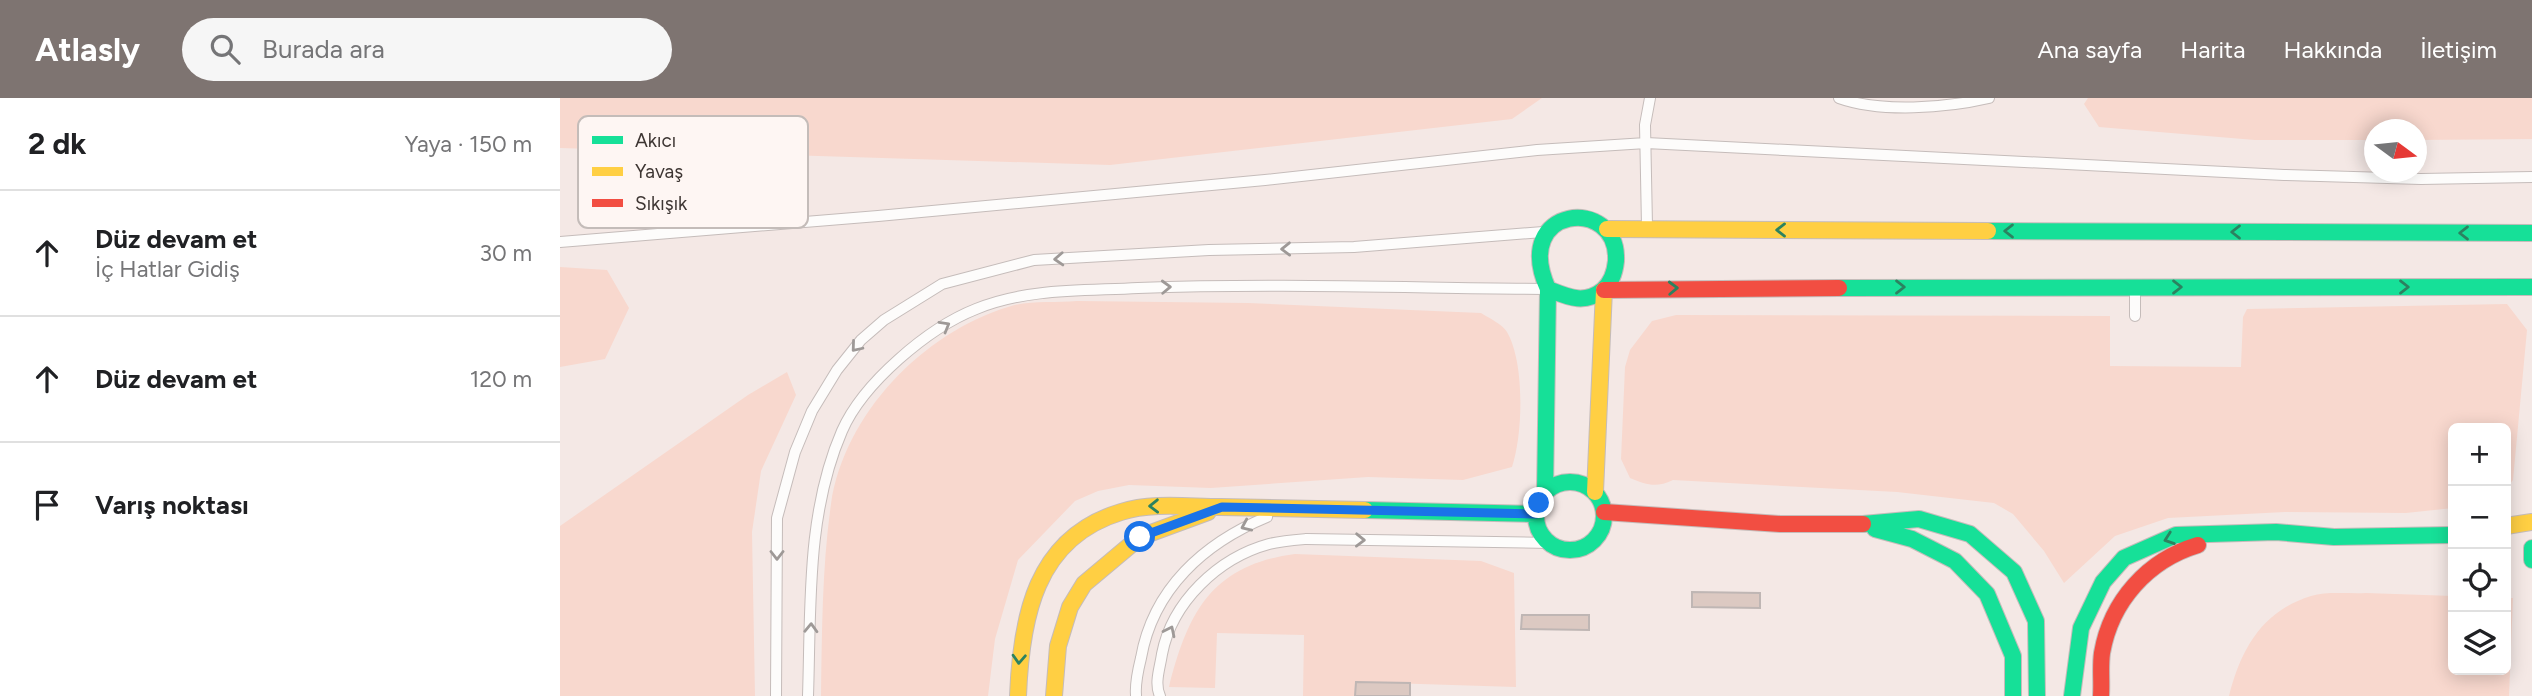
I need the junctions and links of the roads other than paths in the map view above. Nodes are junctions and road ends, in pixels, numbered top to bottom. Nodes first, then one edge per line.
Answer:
1 (1650, 98) edge
2 (1839, 98) edge
3 (1989, 98) edge
4 (1646, 143) junction
5 (2532, 177) edge
6 (808, 222) edge
7 (733, 228) edge
8 (1607, 229) junction
9 (1647, 230) junction
10 (1547, 232) junction
11 (2532, 233) edge
12 (560, 242) edge
13 (2135, 287) junction
14 (2532, 287) edge
15 (1548, 289) junction
16 (1604, 290) junction
17 (2135, 316) dead end
18 (1595, 492) junction
19 (1545, 493) junction
20 (1222, 507) junction
21 (1312, 508) junction
22 (1604, 512) junction
23 (1536, 514) junction
24 (2532, 522) edge
25 (1860, 524) junction
26 (2511, 525) edge
27 (2276, 532) junction
28 (2448, 535) edge
29 (1550, 543) junction
30 (2532, 548) edge
31 (2532, 561) edge
32 (1136, 695) edge
33 (776, 696) edge
34 (808, 696) edge
35 (1018, 696) edge
36 (1054, 696) edge
37 (1160, 696) edge
38 (2013, 696) edge
39 (2037, 696) edge
40 (2072, 696) edge
41 (2101, 696) edge

1 - 4 lane
2 - 3 lane
4 - 5 lane
4 - 6 lane
4 - 9 lane
7 - 12 lane
8 - 9 street
8 - 10 street
8 - 16 street
11 -> 9 street
10 - 15 street
10 -> 33 lane
13 -> 14 street
16 -> 13 street
13 - 17 lane
15 - 16 street
15 - 19 street
34 -> 15 lane
16 - 18 street
18 - 19 street
18 - 22 street
19 - 23 street
20 - 21 street
20 -> 35 street
20 - 36 street
21 - 23 street
21 -> 32 lane
22 - 25 street
22 - 29 street
23 - 29 street
24 - 26 street
25 - 38 street
25 - 39 street
27 - 28 street
27 -> 40 street
27 - 41 street
37 -> 29 lane
30 - 31 street

